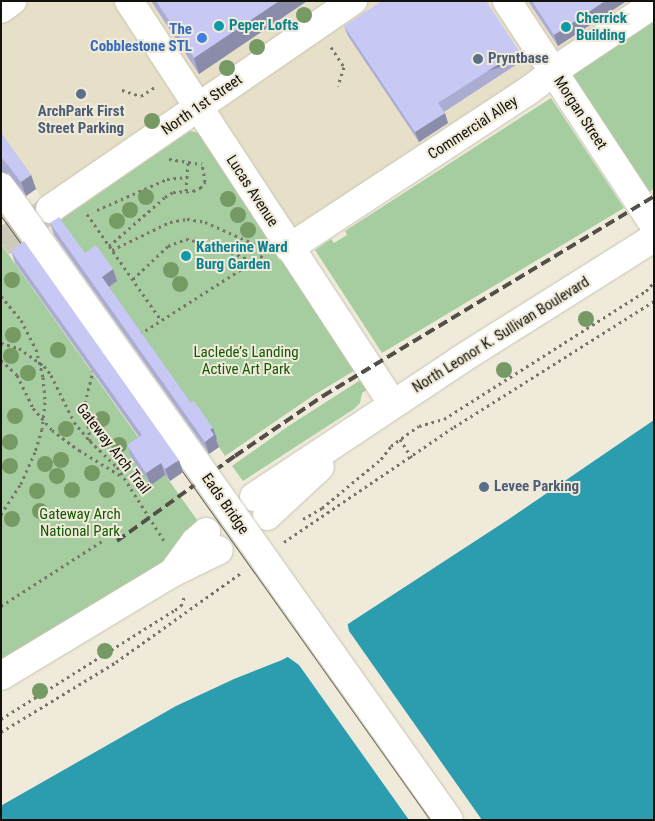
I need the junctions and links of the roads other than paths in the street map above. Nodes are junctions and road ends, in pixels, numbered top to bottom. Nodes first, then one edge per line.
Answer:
1 (12, 1) edge
2 (129, 1) edge
3 (353, 1) edge
4 (507, 1) edge
5 (654, 4) edge
6 (1, 9) edge
7 (553, 72) junction
8 (198, 108) junction
9 (1, 188) edge
10 (50, 209) tunnel mouth
11 (654, 225) edge
12 (654, 238) edge
13 (279, 250) junction
14 (393, 404) junction
15 (261, 506) dead end
16 (212, 541) dead end
17 (1, 676) edge
18 (449, 820) edge

1 - 6 street
2 - 8 street, Lucas Avenue
3 - 8 street, North 1st Street
4 - 7 street, Morgan Street
5 - 7 street, Commercial Alley
7 - 11 street, Morgan Street
7 - 13 street, Commercial Alley
8 - 10 street, North 1st Street
8 - 13 street, Lucas Avenue
9 - 18 street, Eads Bridge, bridge
12 - 14 street, North Leonor K. Sullivan Boulevard
13 - 14 street, Lucas Avenue
14 - 15 street, North Leonor K. Sullivan Boulevard
16 - 17 street

